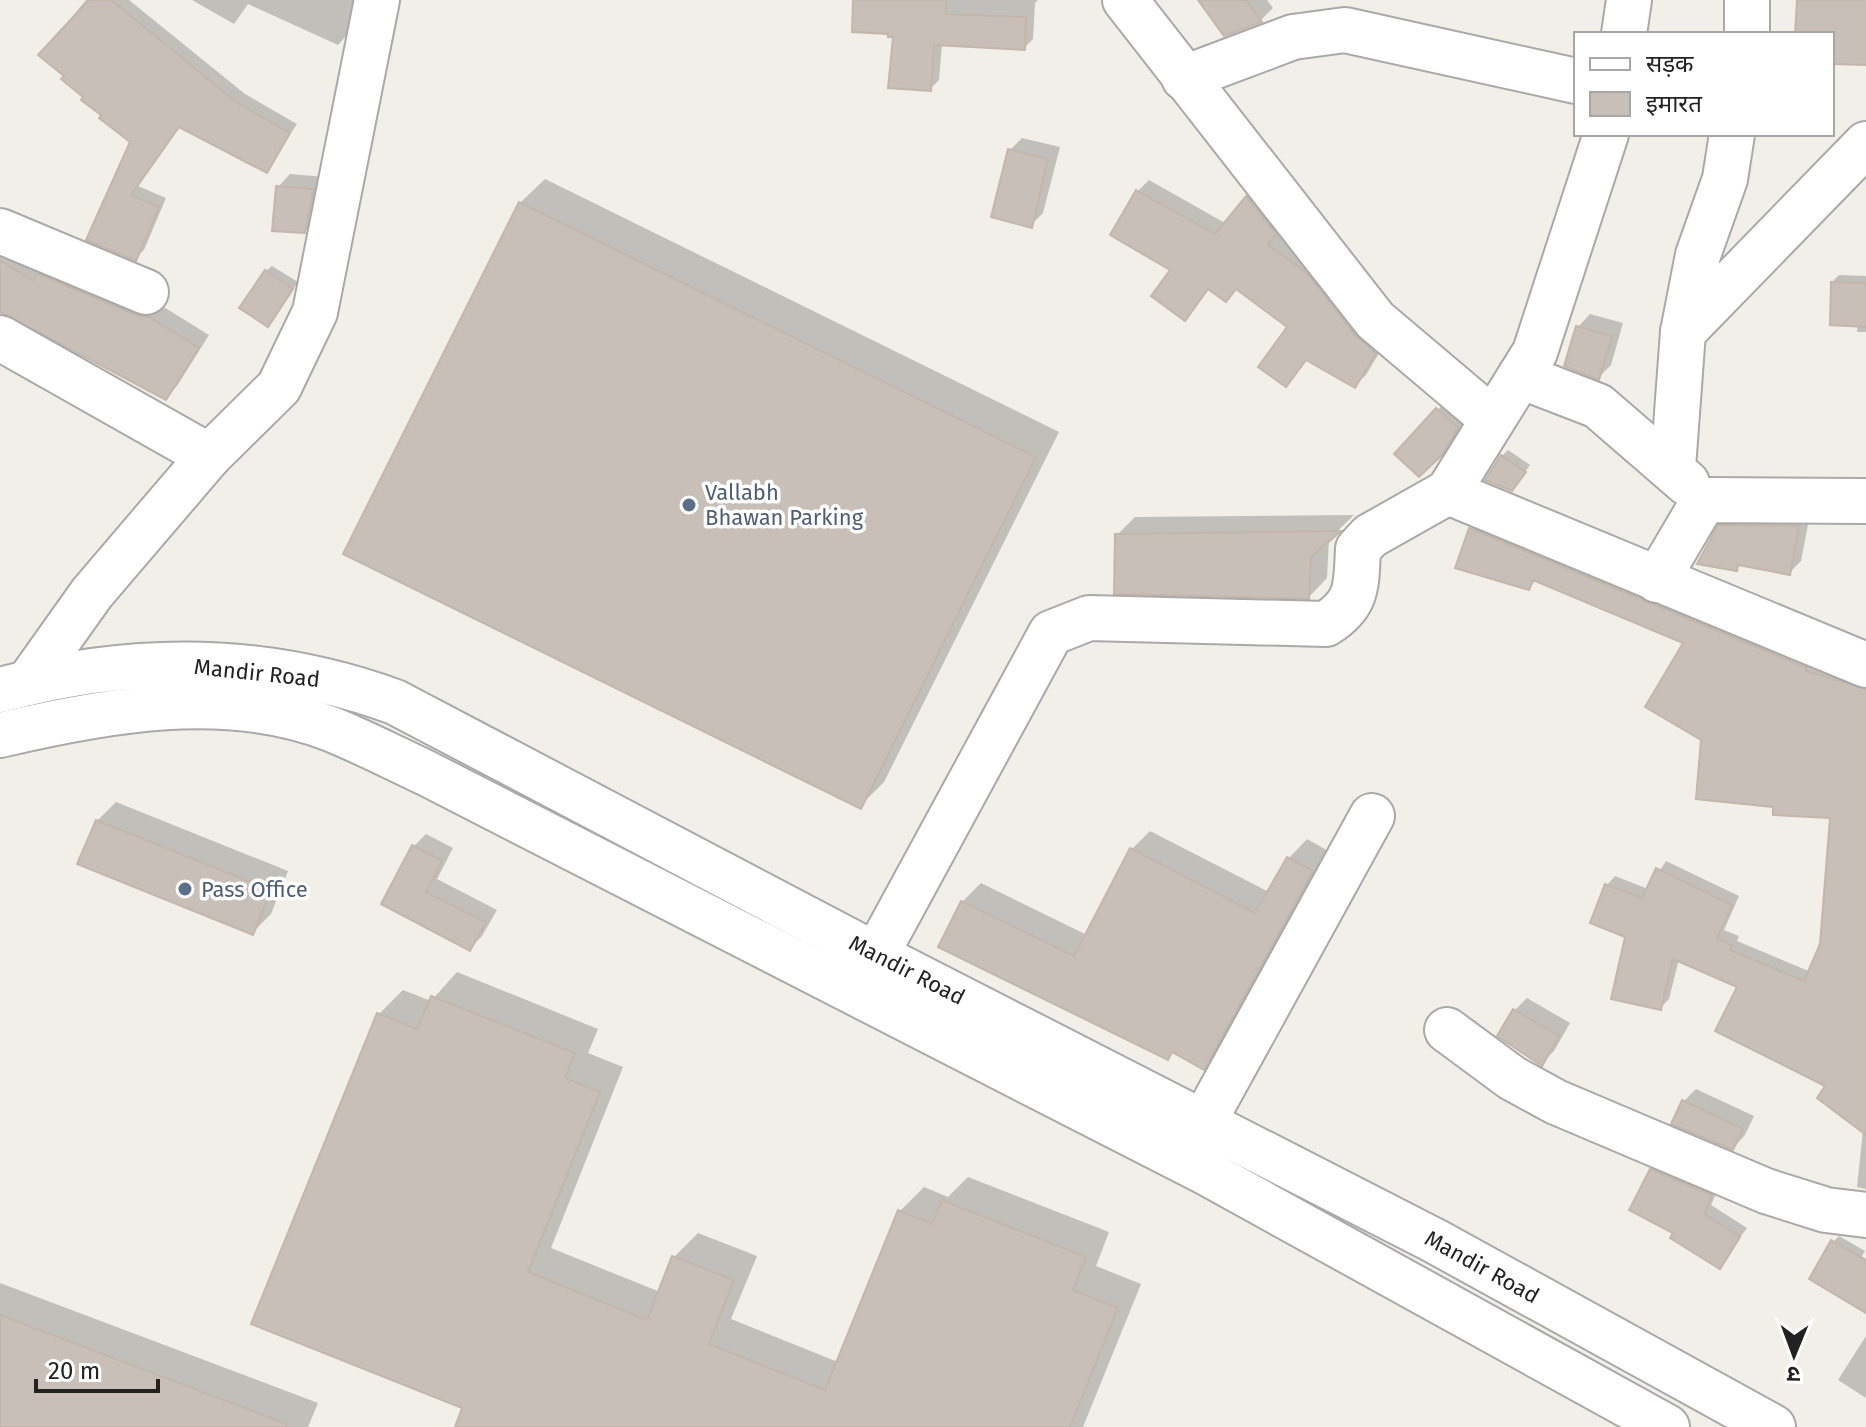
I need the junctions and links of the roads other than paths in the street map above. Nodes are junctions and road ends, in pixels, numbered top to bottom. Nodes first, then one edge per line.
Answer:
1 (377, 0) edge
2 (1125, 0) edge
3 (1629, 0) edge
4 (1747, 0) edge
5 (1624, 32) edge
6 (1747, 32) edge
7 (1184, 78) junction
8 (1574, 81) edge
9 (1605, 136) edge
10 (1732, 136) edge
11 (1866, 144) edge
12 (0, 231) edge
13 (146, 292) dead end
14 (1683, 332) junction
15 (0, 338) edge
16 (1520, 376) junction
17 (1492, 419) junction
18 (209, 456) junction
19 (1673, 467) junction
20 (1448, 492) junction
21 (1704, 500) junction
22 (1866, 501) edge
23 (1657, 580) junction
24 (1866, 665) edge
25 (14, 686) edge
26 (0, 735) edge
27 (1372, 816) dead end
28 (876, 955) junction
29 (1447, 1030) dead end
30 (1203, 1123) junction
31 (1866, 1215) edge
32 (1560, 1310) junction
33 (1536, 1355) junction
34 (1667, 1427) edge
35 (1773, 1427) edge

1 - 18 street
2 - 7 street
3 - 5 street
4 - 6 street
7 - 8 street
7 - 17 street
9 - 16 street
10 - 14 street
11 - 14 street
12 - 13 street
14 - 19 street
15 - 18 street
16 - 17 street
16 - 19 street
17 - 20 street
18 - 25 street
19 - 21 street
20 - 23 street
20 - 28 street
21 - 22 street
21 - 23 street
23 - 24 street
25 - 28 street, Mandir Road
26 - 33 street, Mandir Road
27 - 30 street
28 - 30 street, Mandir Road
29 - 31 street
30 - 32 street, Mandir Road
32 - 33 street
32 - 35 street, Mandir Road
33 - 34 street, Mandir Road

